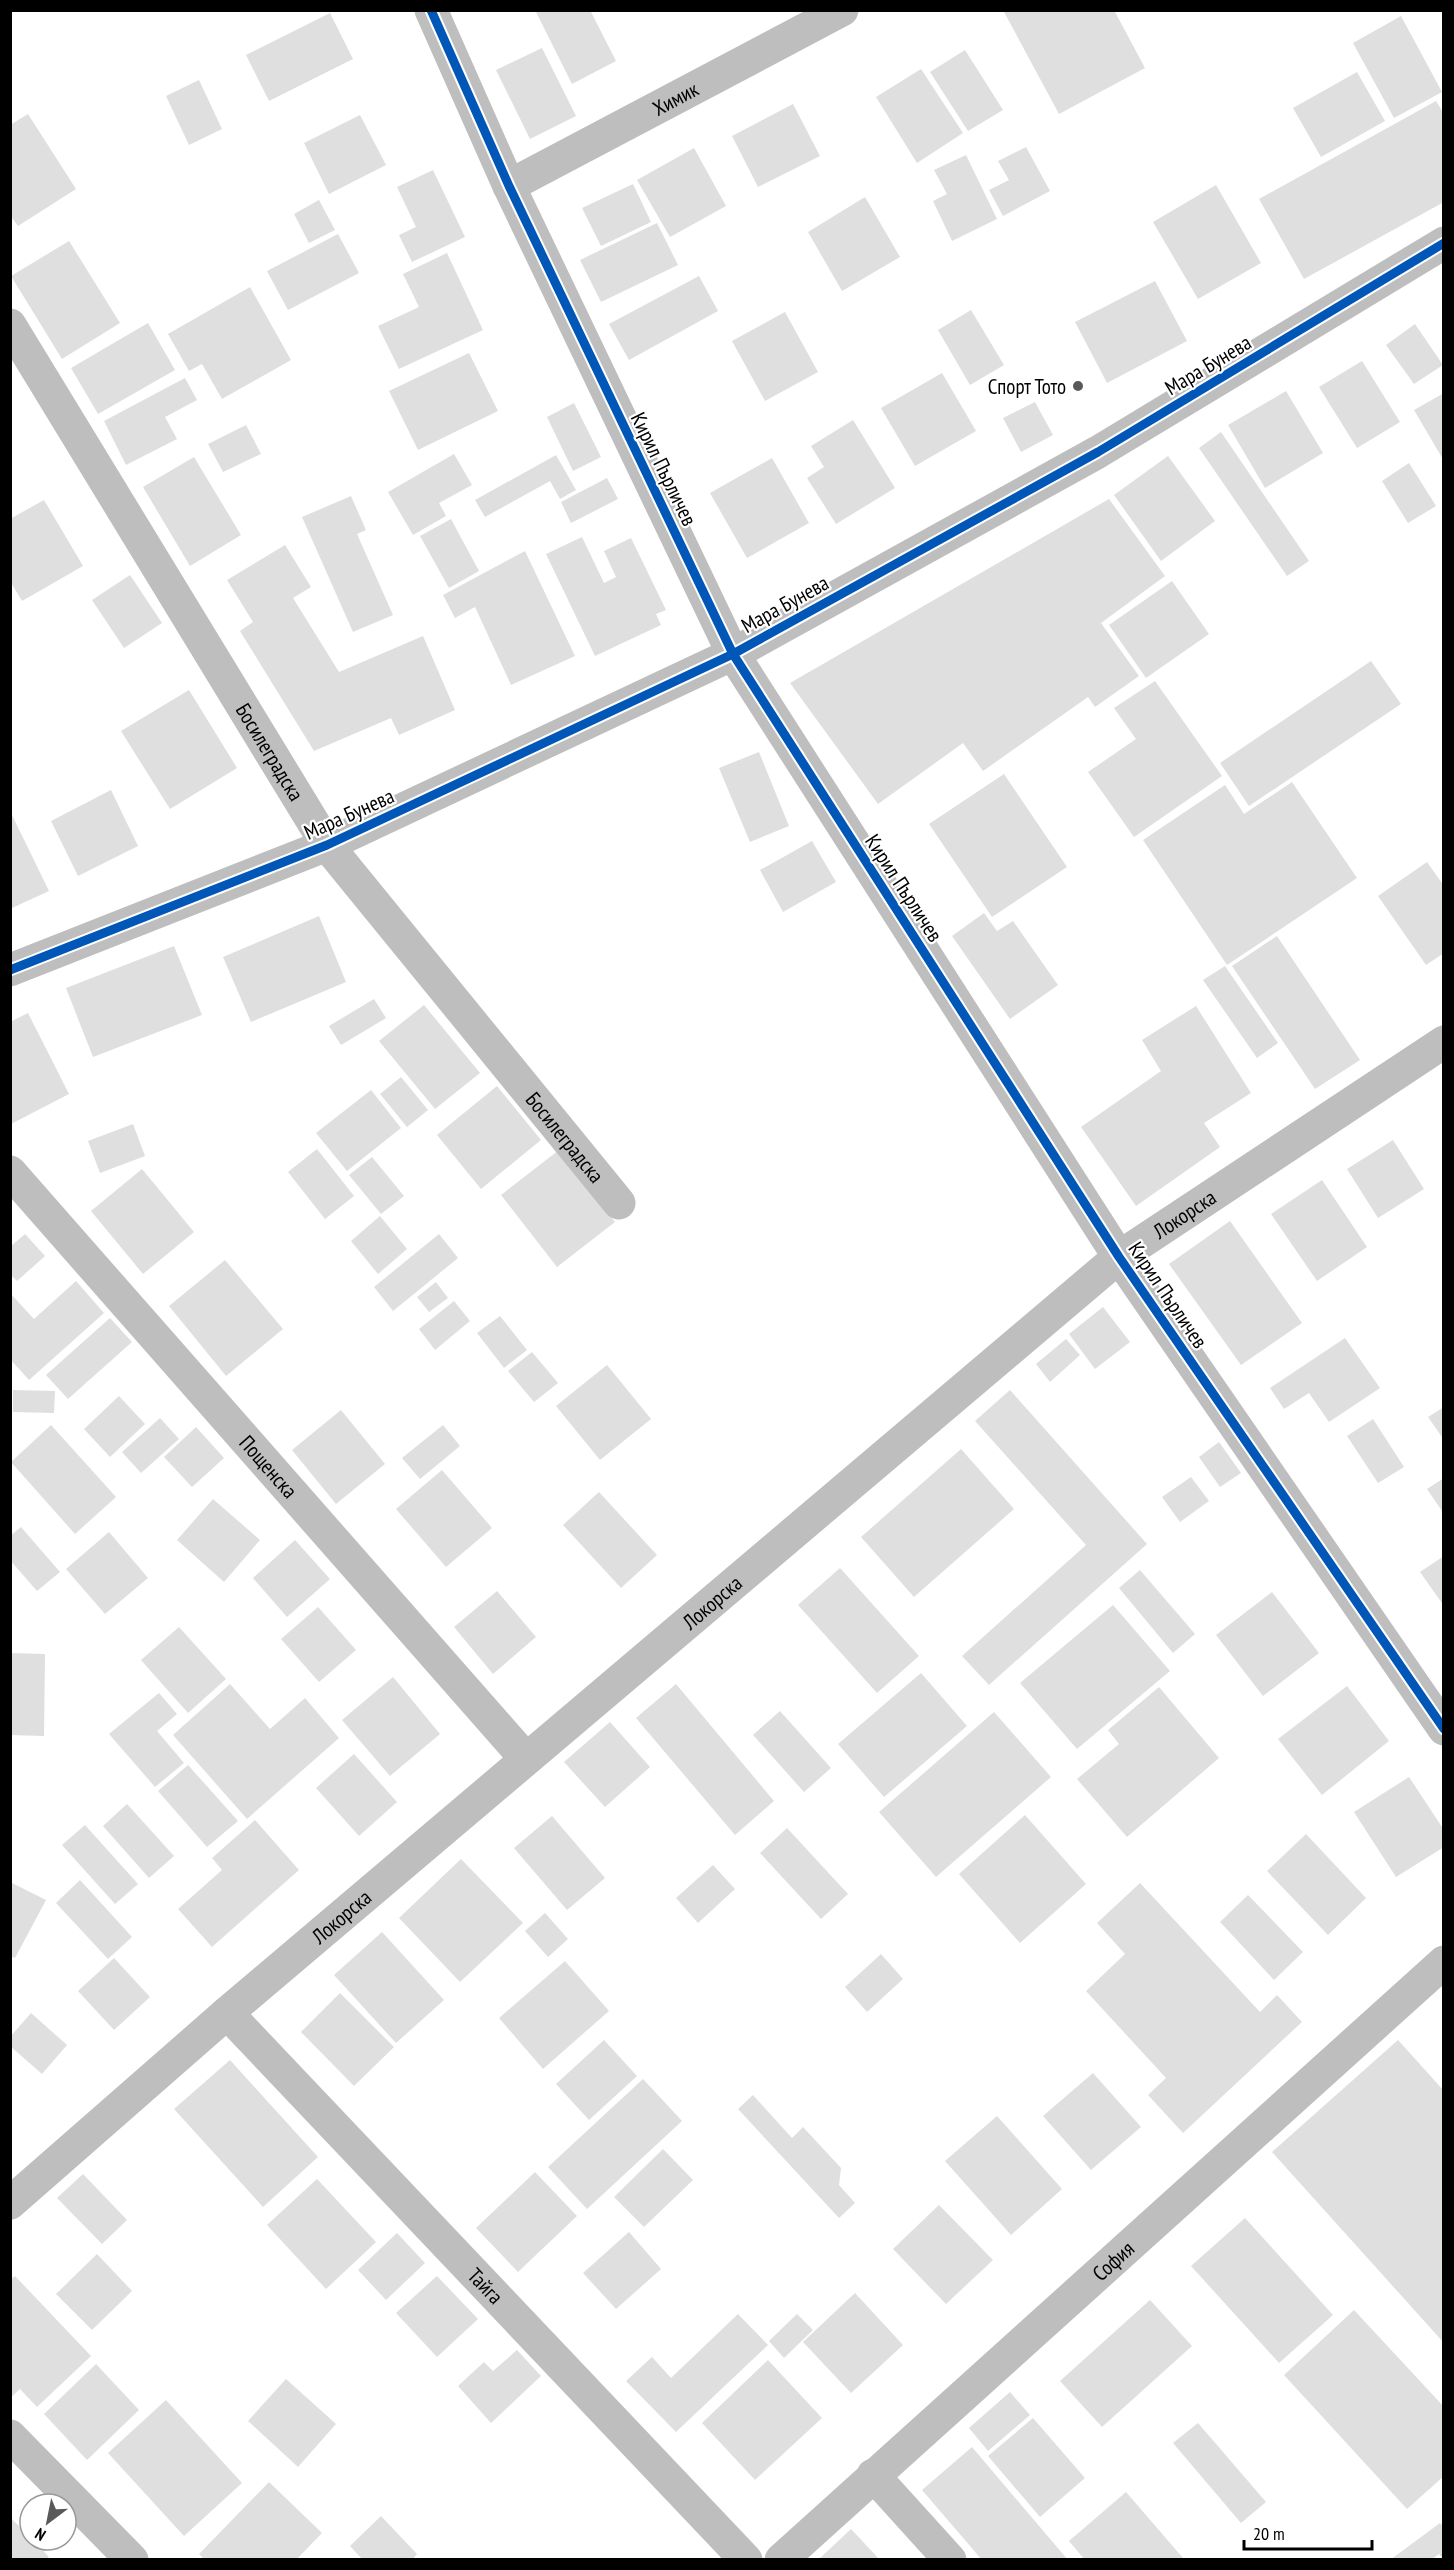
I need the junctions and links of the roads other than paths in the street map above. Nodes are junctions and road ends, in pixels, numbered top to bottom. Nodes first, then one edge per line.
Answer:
1 (432, 10) edge
2 (842, 10) edge
3 (509, 186) junction
4 (1443, 243) edge
5 (10, 325) edge
6 (733, 654) junction
7 (327, 845) junction
8 (10, 970) edge
9 (1443, 1042) edge
10 (10, 1172) edge
11 (619, 1203) dead end
12 (1119, 1257) junction
13 (1443, 1729) edge
14 (526, 1759) junction
15 (1443, 1962) edge
16 (226, 2013) junction
17 (10, 2202) edge
18 (10, 2436) edge
19 (873, 2475) junction
20 (132, 2559) edge
21 (746, 2559) edge
22 (781, 2559) edge
23 (950, 2559) edge

1 - 3 street, Кирил Пърличев
2 - 3 street, Химик
3 - 6 street, Кирил Пърличев
4 - 6 street, Мара Бунева
5 - 7 street, Босилеградска
6 - 7 street, Мара Бунева
6 - 12 street, Кирил Пърличев
7 - 8 street, Мара Бунева
7 - 11 street, Босилеградска
9 - 12 street, Локорска
10 - 14 street, Пощенска
12 - 13 street, Кирил Пърличев
12 - 14 street, Локорска
14 - 16 street, Локорска
15 - 19 street, София
16 - 17 street, Локорска
16 - 21 street, Тайга
18 - 20 street
19 - 22 street, София
19 - 23 street

